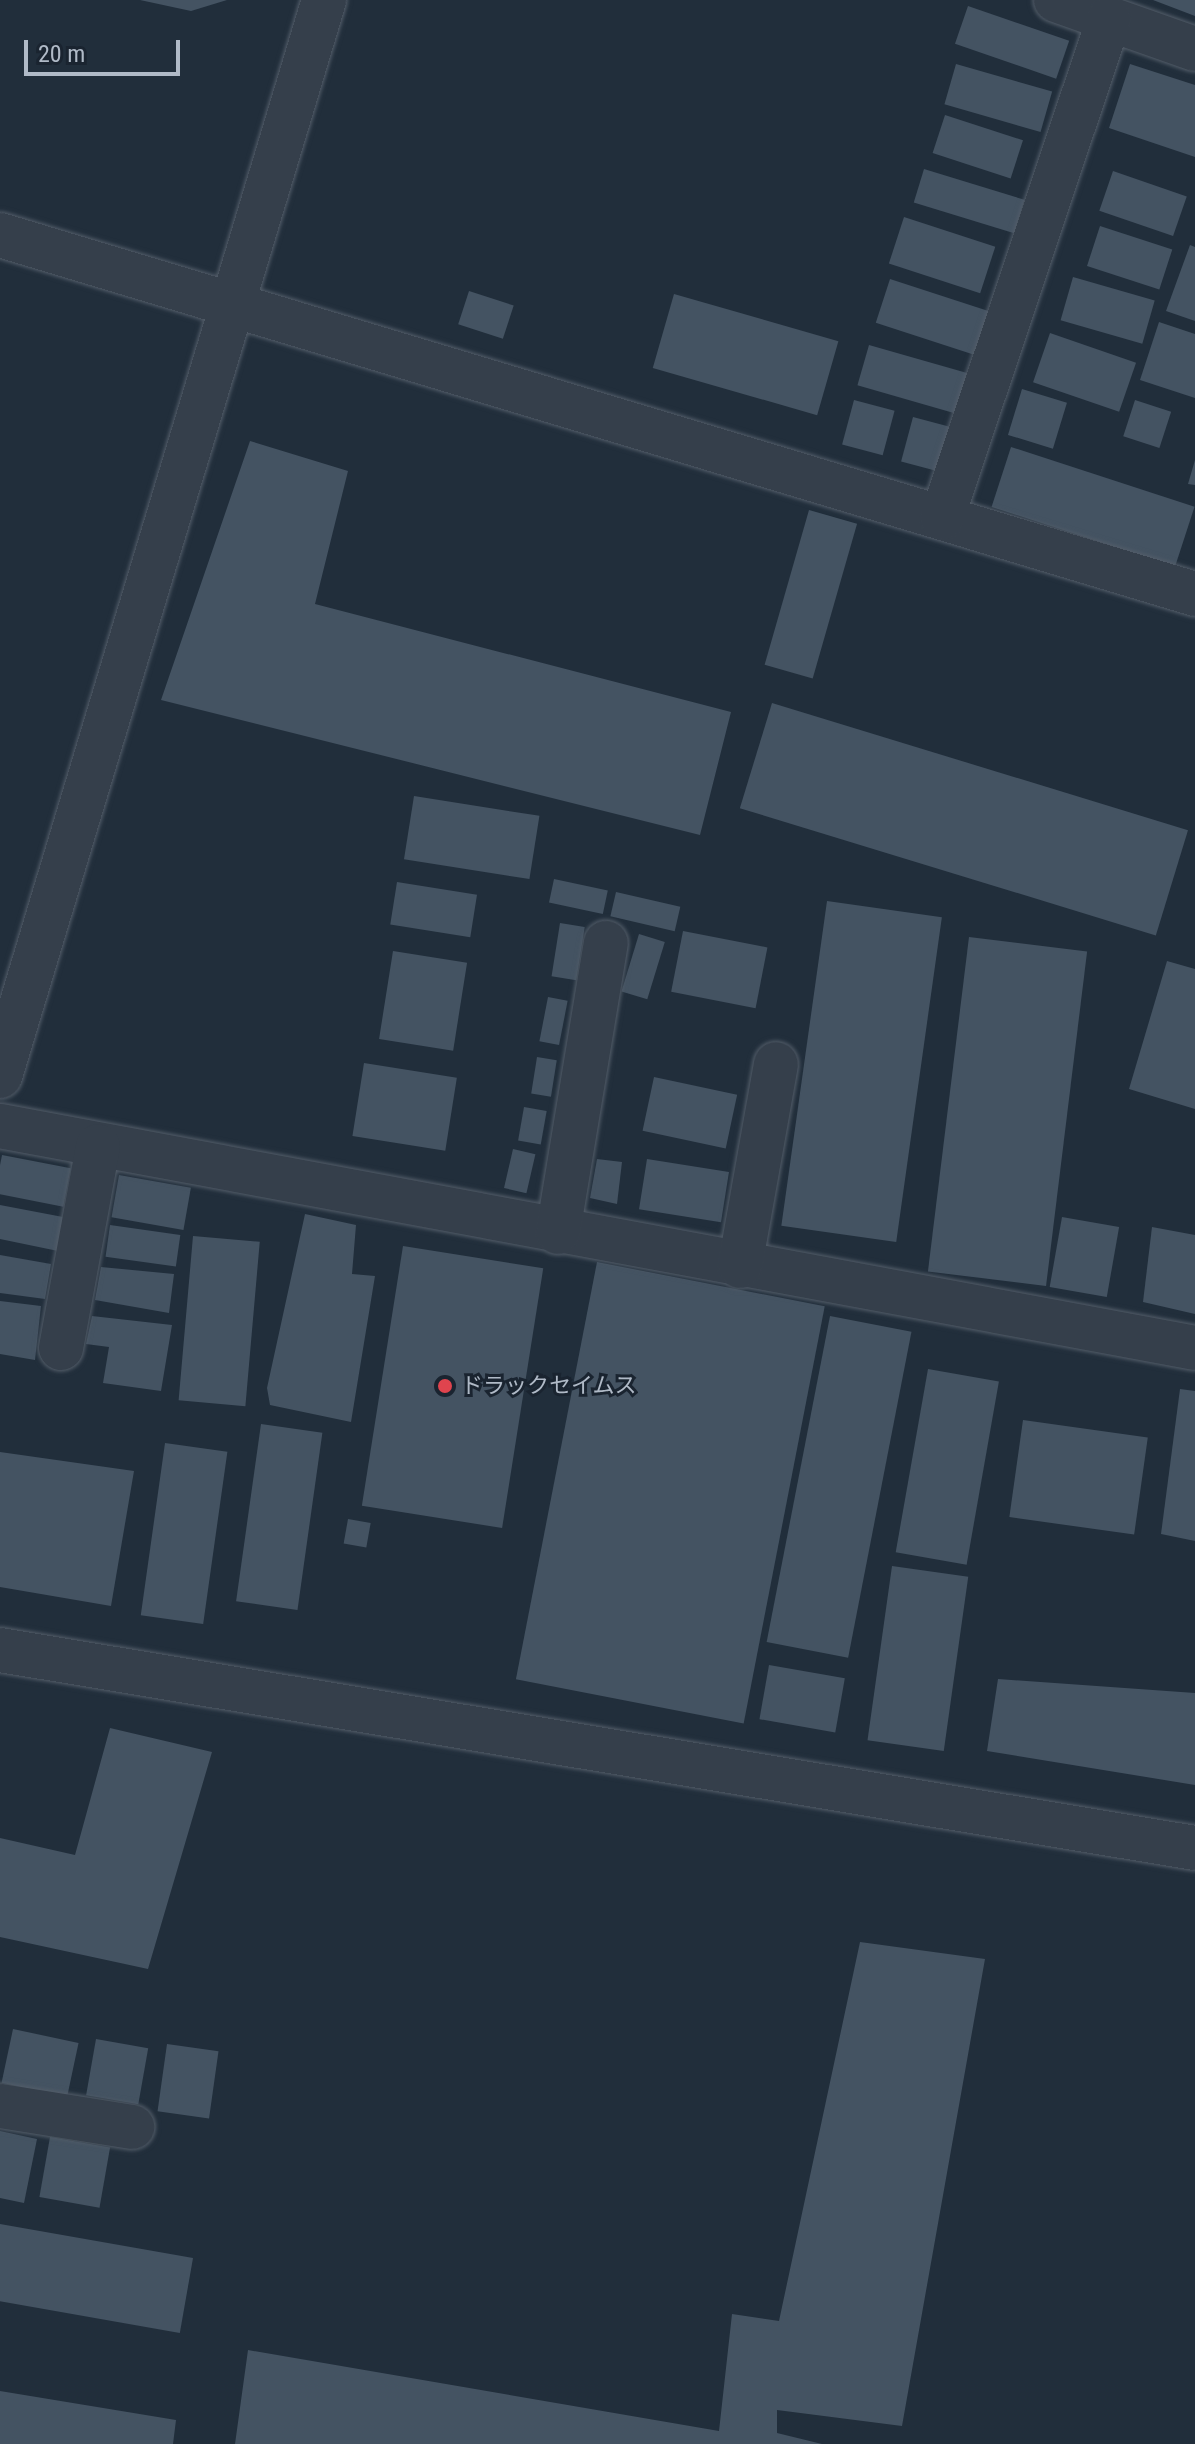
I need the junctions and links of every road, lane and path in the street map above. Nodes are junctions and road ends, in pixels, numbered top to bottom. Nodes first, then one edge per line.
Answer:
1 (324, 0) edge
2 (1056, 0) edge
3 (1109, 19) junction
4 (1195, 49) edge
5 (0, 235) edge
6 (233, 306) junction
7 (942, 518) junction
8 (1195, 594) edge
9 (606, 943) dead end
10 (776, 1064) dead end
11 (0, 1076) edge
12 (0, 1126) edge
13 (98, 1146) junction
14 (558, 1232) junction
15 (740, 1266) junction
16 (61, 1348) dead end
17 (1195, 1348) edge
18 (0, 1650) edge
19 (1195, 1848) edge
20 (0, 2106) edge
21 (132, 2127) dead end

1 - 6 street
2 - 3 street
3 - 4 street
3 - 7 street
5 - 6 street
6 - 7 street
6 - 11 street
7 - 8 street
9 - 14 street
10 - 15 street
12 - 13 street
13 - 14 street
13 - 16 street
14 - 15 street
15 - 17 street
18 - 19 street
20 - 21 street

